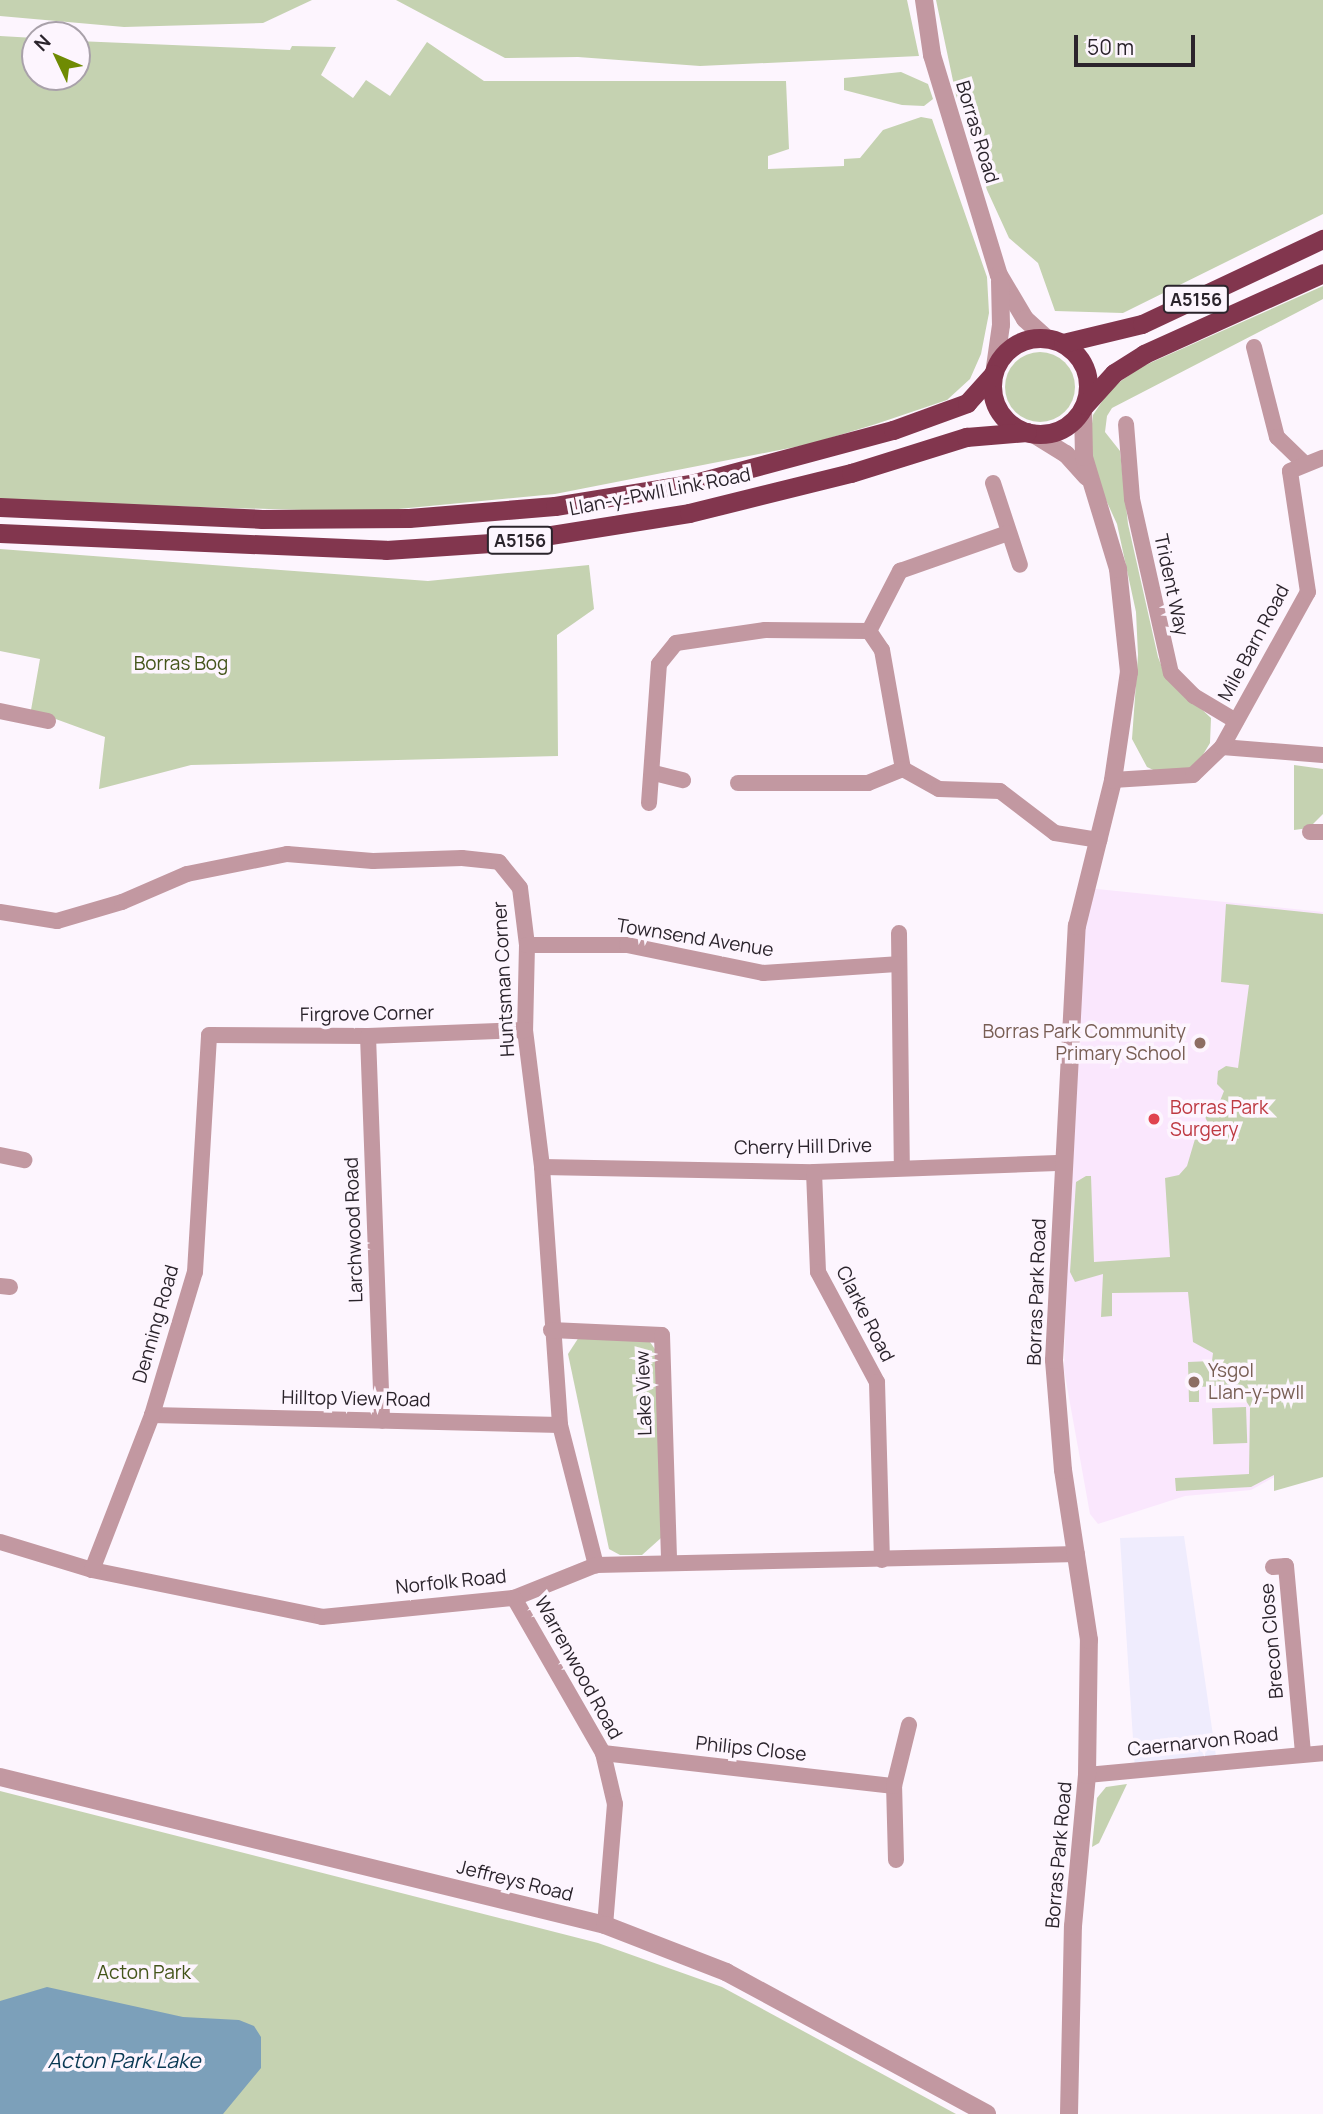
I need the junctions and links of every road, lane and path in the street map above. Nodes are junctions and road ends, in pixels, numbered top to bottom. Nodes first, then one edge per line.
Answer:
1 (925, 0) edge
2 (1323, 239) edge
3 (1323, 273) edge
4 (999, 275) junction
5 (1055, 340) junction
6 (1254, 347) dead end
7 (994, 371) junction
8 (1084, 407) junction
9 (1126, 424) dead end
10 (1030, 433) junction
11 (1323, 458) edge
12 (1304, 463) junction
13 (1089, 480) junction
14 (993, 483) dead end
15 (0, 508) edge
16 (0, 533) edge
17 (1009, 533) junction
18 (1020, 565) dead end
19 (1316, 594) edge
20 (869, 631) junction
21 (0, 711) edge
22 (48, 721) dead end
23 (1236, 721) junction
24 (1222, 747) junction
25 (1323, 755) edge
26 (903, 769) junction
27 (654, 774) junction
28 (683, 780) dead end
29 (1113, 780) junction
30 (738, 783) dead end
31 (649, 803) dead end
32 (1100, 840) junction
33 (0, 912) edge
34 (899, 933) dead end
35 (527, 946) junction
36 (897, 964) junction
37 (525, 1030) junction
38 (209, 1035) joint
39 (368, 1037) junction
40 (0, 1155) edge
41 (24, 1160) dead end
42 (1064, 1163) junction
43 (902, 1166) junction
44 (542, 1167) junction
45 (814, 1172) junction
46 (551, 1330) junction
47 (152, 1415) junction
48 (382, 1421) junction
49 (560, 1425) junction
50 (0, 1542) edge
51 (1077, 1555) junction
52 (882, 1560) junction
53 (669, 1562) junction
54 (596, 1565) junction
55 (1287, 1566) dead end
56 (92, 1570) junction
57 (514, 1598) junction
58 (911, 1725) dead end
59 (603, 1753) junction
60 (1303, 1753) junction
61 (1323, 1753) edge
62 (1087, 1775) junction
63 (0, 1777) edge
64 (894, 1786) junction
65 (896, 1862) dead end
66 (605, 1925) junction
67 (987, 2114) edge
68 (1069, 2114) edge

1 - 4 street, Borras Road
2 - 5 highway, A5156
3 - 8 highway, A5156
4 - 5 street, Borras Road
4 - 7 street, Borras Road
5 - 7 highway
5 - 8 highway
6 - 12 street
7 - 10 highway
7 - 15 highway, Llan-y-Pwll Link Road / A5156
8 - 10 highway
8 - 13 street, Borras Park Road
9 - 23 street, Trident Way
10 - 13 street, Borras Park Road
10 - 16 highway, Llan-y-Pwll Link Road / A5156
11 - 12 street
12 - 19 street, Mile Barn Road
13 - 29 street, Borras Park Road
14 - 17 street
17 - 18 street
17 - 20 street
19 - 23 street, Mile Barn Road
20 - 26 street
20 - 27 street
21 - 22 street
23 - 24 street, Mile Barn Road
24 - 25 street
24 - 29 street, Mile Barn Road
26 - 30 street
26 - 32 street
27 - 28 street
27 - 31 street
29 - 32 street, Borras Park Road
32 - 42 street, Borras Park Road
33 - 35 street, Huntsman Corner
34 - 36 street
35 - 36 street, Townsend Avenue
35 - 37 street, Huntsman Corner
36 - 43 street
37 - 39 street, Firgrove Corner
37 - 44 street, Huntsman Corner
38 - 39 street, Firgrove Corner
38 - 47 street, Denning Road
39 - 48 street, Larchwood Road
40 - 41 street
42 - 43 street, Cherry Hill Drive
42 - 51 street, Borras Park Road
43 - 45 street, Cherry Hill Drive
44 - 45 street, Cherry Hill Drive
44 - 46 street, Huntsman Corner
45 - 52 street, Clarke Road
46 - 49 street, Huntsman Corner
46 - 53 street, Lake View
47 - 48 street, Hilltop View Road
47 - 56 street, Denning Road
48 - 49 street, Hilltop View Road
49 - 54 street, Huntsman Corner
50 - 56 street, Norfolk Road
51 - 52 street, Norfolk Road
51 - 62 street, Borras Park Road
52 - 53 street, Norfolk Road
53 - 54 street, Norfolk Road
54 - 57 street, Norfolk Road
55 - 60 street, Brecon Close
56 - 57 street, Norfolk Road
57 - 59 street, Warrenwood Road
58 - 64 street
59 - 64 street, Philips Close
59 - 66 street, Warrenwood Road
60 - 61 street, Caernarvon Road
60 - 62 street, Caernarvon Road
62 - 68 street, Borras Park Road
63 - 66 street, Jeffreys Road
64 - 65 street
66 - 67 street, Jeffreys Road

